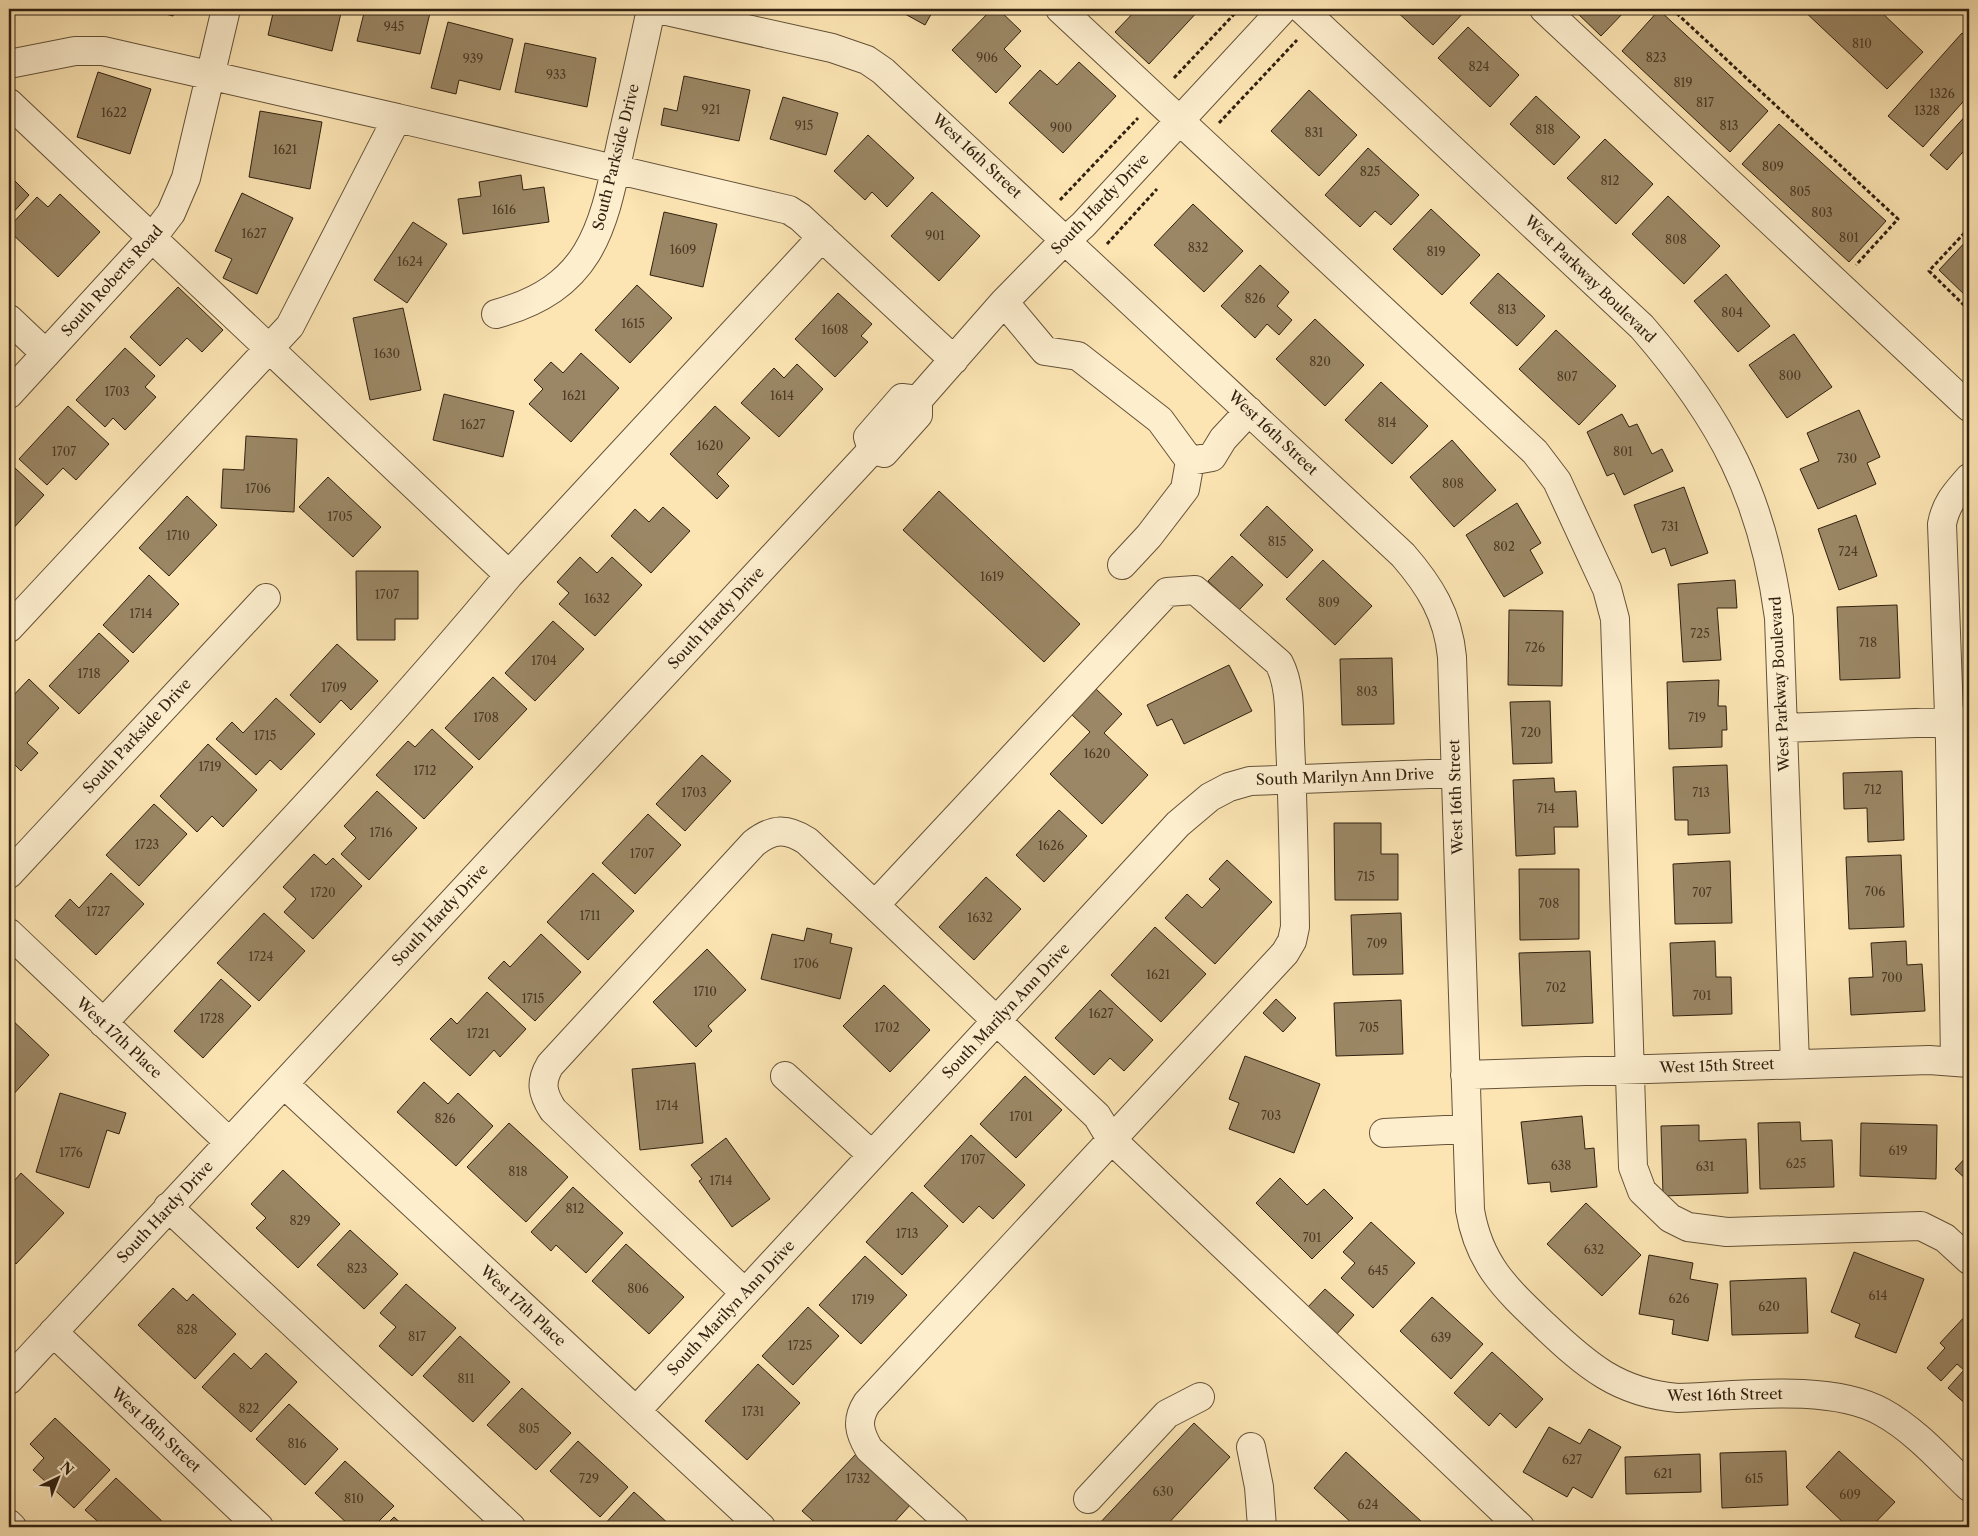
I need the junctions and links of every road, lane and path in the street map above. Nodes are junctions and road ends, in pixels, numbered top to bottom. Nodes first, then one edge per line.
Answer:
1 (226, 9) edge
2 (651, 9) edge
3 (658, 9) edge
4 (1060, 9) edge
5 (1239, 9) edge
6 (1283, 9) edge
7 (1302, 9) edge
8 (1544, 9) edge
9 (1672, 9) edge
10 (1299, 38) dead end
11 (9, 64) edge
12 (210, 75) junction
13 (1168, 85) dead end
14 (9, 103) edge
15 (1140, 115) dead end
16 (397, 118) junction
17 (1180, 120) junction
18 (1214, 128) dead end
19 (616, 169) junction
20 (1164, 182) dead end
21 (1058, 202) dead end
22 (1969, 228) edge
23 (822, 237) junction
24 (152, 238) junction
25 (1066, 240) junction
26 (1105, 246) dead end
27 (1851, 271) dead end
28 (1004, 302) junction
29 (1969, 310) edge
30 (496, 314) dead end
31 (9, 319) edge
32 (269, 348) junction
33 (46, 354) junction
34 (954, 360) junction
35 (9, 394) edge
36 (1969, 407) edge
37 (1249, 411) junction
38 (1190, 460) junction
39 (1969, 478) edge
40 (1122, 565) dead end
41 (509, 575) junction
42 (266, 598) dead end
43 (9, 628) edge
44 (1959, 722) edge
45 (1783, 728) junction
46 (1455, 773) junction
47 (1291, 778) junction
48 (9, 874) edge
49 (875, 905) junction
50 (9, 933) edge
51 (997, 1020) junction
52 (103, 1023) junction
53 (1962, 1062) edge
54 (1795, 1064) junction
55 (1631, 1068) junction
56 (1465, 1075) junction
57 (785, 1076) dead end
58 (284, 1084) junction
59 (1466, 1129) junction
60 (1384, 1133) dead end
61 (1111, 1138) junction
62 (230, 1142) junction
63 (872, 1156) junction
64 (168, 1207) junction
65 (1969, 1260) edge
66 (745, 1293) junction
67 (53, 1332) junction
68 (9, 1380) edge
69 (1200, 1397) dead end
70 (636, 1411) junction
71 (1251, 1447) dead end
72 (1969, 1487) edge
73 (1088, 1499) dead end
74 (9, 1524) edge
75 (12, 1527) edge
76 (259, 1527) edge
77 (511, 1527) edge
78 (761, 1527) edge
79 (954, 1527) edge
80 (1262, 1527) edge
81 (1520, 1527) edge

1 - 12 street, South Roberts Road
2 - 19 street, South Parkside Drive
3 - 25 street, West 16th Street
4 - 17 street
5 - 13 path
6 - 17 street, South Hardy Drive
7 - 45 street, West Parkway Boulevard
8 - 36 street
9 - 27 path
10 - 18 path
11 - 12 street
12 - 16 street
12 - 24 street, South Roberts Road
14 - 24 street
15 - 21 path
16 - 19 street
16 - 32 street
17 - 25 street, South Hardy Drive
17 - 55 street
19 - 23 street
19 - 30 street, South Parkside Drive
20 - 26 path
22 - 29 path
23 - 34 street
23 - 41 street
24 - 32 street
24 - 33 street, South Roberts Road
25 - 28 street, South Hardy Drive
25 - 37 street, West 16th Street
28 - 34 street, South Hardy Drive
28 - 38 street
31 - 33 street
32 - 41 street
32 - 43 street
33 - 35 street, South Roberts Road
34 - 58 street, South Hardy Drive
37 - 38 street
37 - 46 street, West 16th Street
38 - 40 street
39 - 44 street
41 - 52 street
42 - 48 street, South Parkside Drive
44 - 45 street
44 - 53 street
45 - 54 street, West Parkway Boulevard
46 - 47 street, South Marilyn Ann Drive
46 - 56 street, West 16th Street
47 - 49 street
47 - 51 street, South Marilyn Ann Drive
47 - 61 street
49 - 51 street
49 - 66 street
50 - 52 street, West 17th Place
51 - 61 street
51 - 63 street, South Marilyn Ann Drive
52 - 62 street, West 17th Place
53 - 54 street, West 15th Street
54 - 55 street, West 15th Street
55 - 56 street, West 15th Street
55 - 65 street
56 - 59 street, West 16th Street
57 - 63 street
58 - 62 street, South Hardy Drive
58 - 70 street, West 17th Place
59 - 60 street
59 - 72 street, West 16th Street
61 - 79 street
61 - 81 street
62 - 64 street, South Hardy Drive
63 - 66 street, South Marilyn Ann Drive
64 - 67 street, South Hardy Drive
64 - 77 street
66 - 70 street, South Marilyn Ann Drive
67 - 68 street, South Hardy Drive
67 - 76 street, West 18th Street
69 - 73 street
70 - 78 street, West 17th Place
71 - 80 street
74 - 75 street

